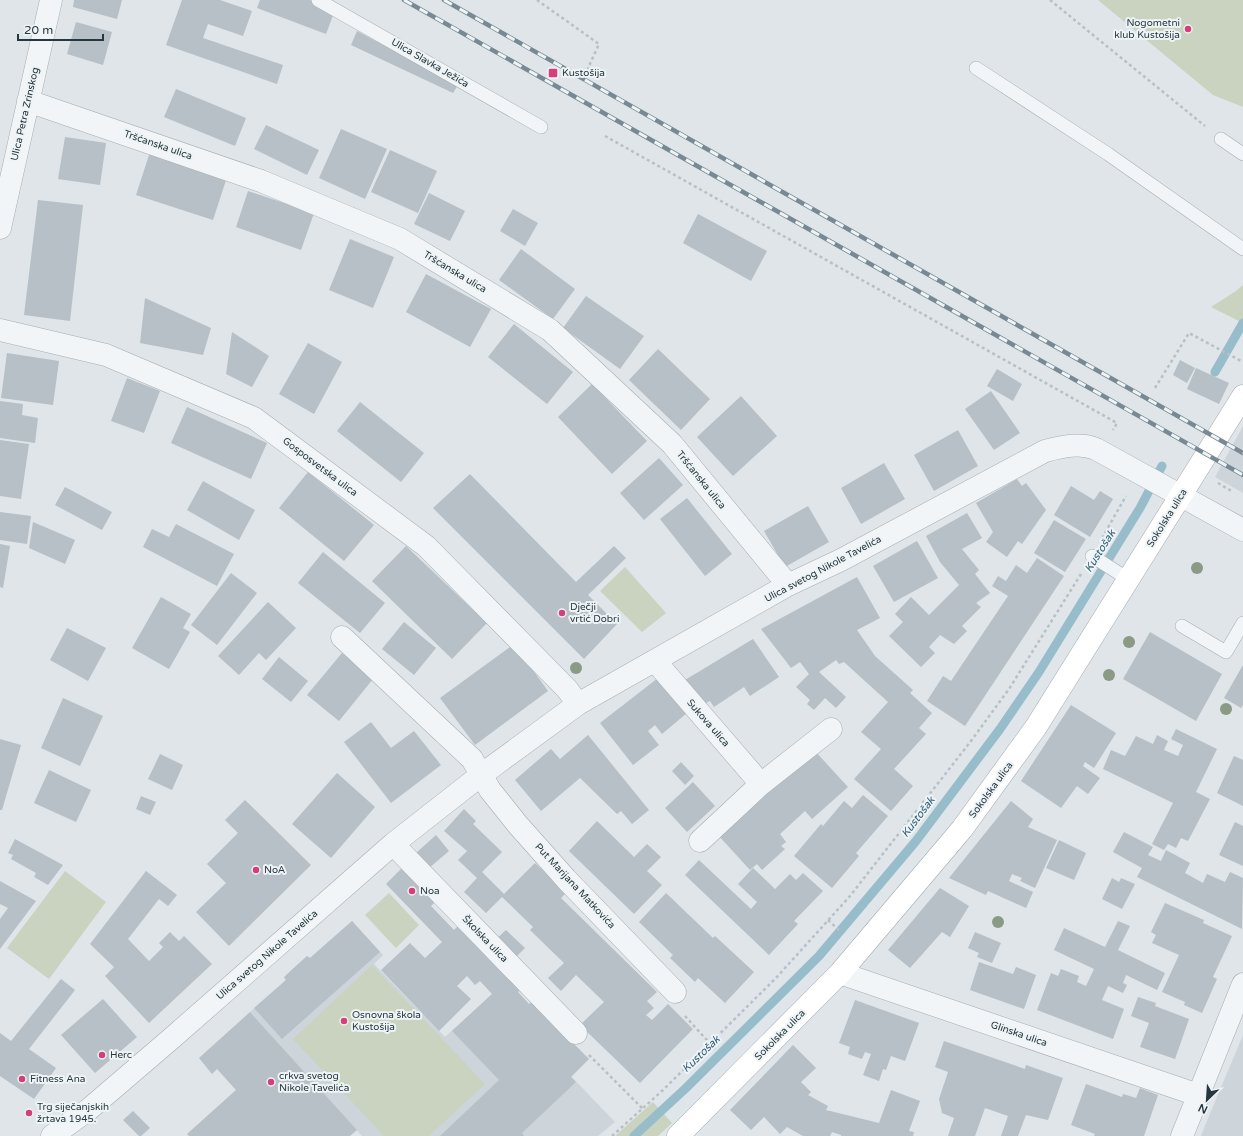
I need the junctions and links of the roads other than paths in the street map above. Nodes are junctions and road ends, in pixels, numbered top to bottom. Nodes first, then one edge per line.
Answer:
1 (51, 0) edge
2 (318, 0) edge
3 (976, 68) dead end
4 (28, 101) junction
5 (541, 127) dead end
6 (1221, 139) road end
7 (1243, 154) edge
8 (0, 228) edge
9 (1243, 249) edge
10 (0, 330) edge
11 (1243, 396) edge
12 (1165, 486) junction
13 (1243, 530) edge
14 (1094, 557) road end
15 (1122, 575) junction
16 (788, 585) junction
17 (1243, 623) edge
18 (1182, 626) dead end
19 (342, 637) dead end
20 (655, 661) junction
21 (578, 704) junction
22 (831, 729) dead end
23 (481, 775) junction
24 (761, 784) junction
25 (700, 841) dead end
26 (393, 844) junction
27 (840, 973) junction
28 (1243, 984) edge
29 (675, 992) road end
30 (576, 1033) road end
31 (1198, 1095) junction
32 (53, 1135) edge
33 (678, 1136) edge
34 (1182, 1136) edge

1 - 4 street, Ulica Petra Zrinskog
2 - 5 lane, Ulica Slavka Ježića
3 - 9 lane
4 - 8 street, Ulica Petra Zrinskog
4 - 16 street, Tršćanska ulica
6 - 7 lane
10 - 21 street, Gosposvetska ulica
11 - 12 street, Sokolska ulica
12 - 13 street, Ulica svetog Nikole Tavelića
12 - 15 street, Sokolska ulica
12 - 16 street, Ulica svetog Nikole Tavelića
14 - 15 lane
15 - 27 street, Sokolska ulica
16 - 20 street, Ulica svetog Nikole Tavelića
17 - 18 lane
19 - 23 street
20 - 21 street, Ulica svetog Nikole Tavelića
20 - 24 street, Sukova ulica
21 - 23 street, Ulica svetog Nikole Tavelića
22 - 24 street
23 - 26 street, Ulica svetog Nikole Tavelića
23 - 29 street, Put Marijana Matkovića
24 - 25 street
26 - 30 street, Školska ulica
26 - 32 street, Ulica svetog Nikole Tavelića
27 - 31 street, Glinska ulica
27 - 33 street, Sokolska ulica
28 - 31 street
31 - 34 street

